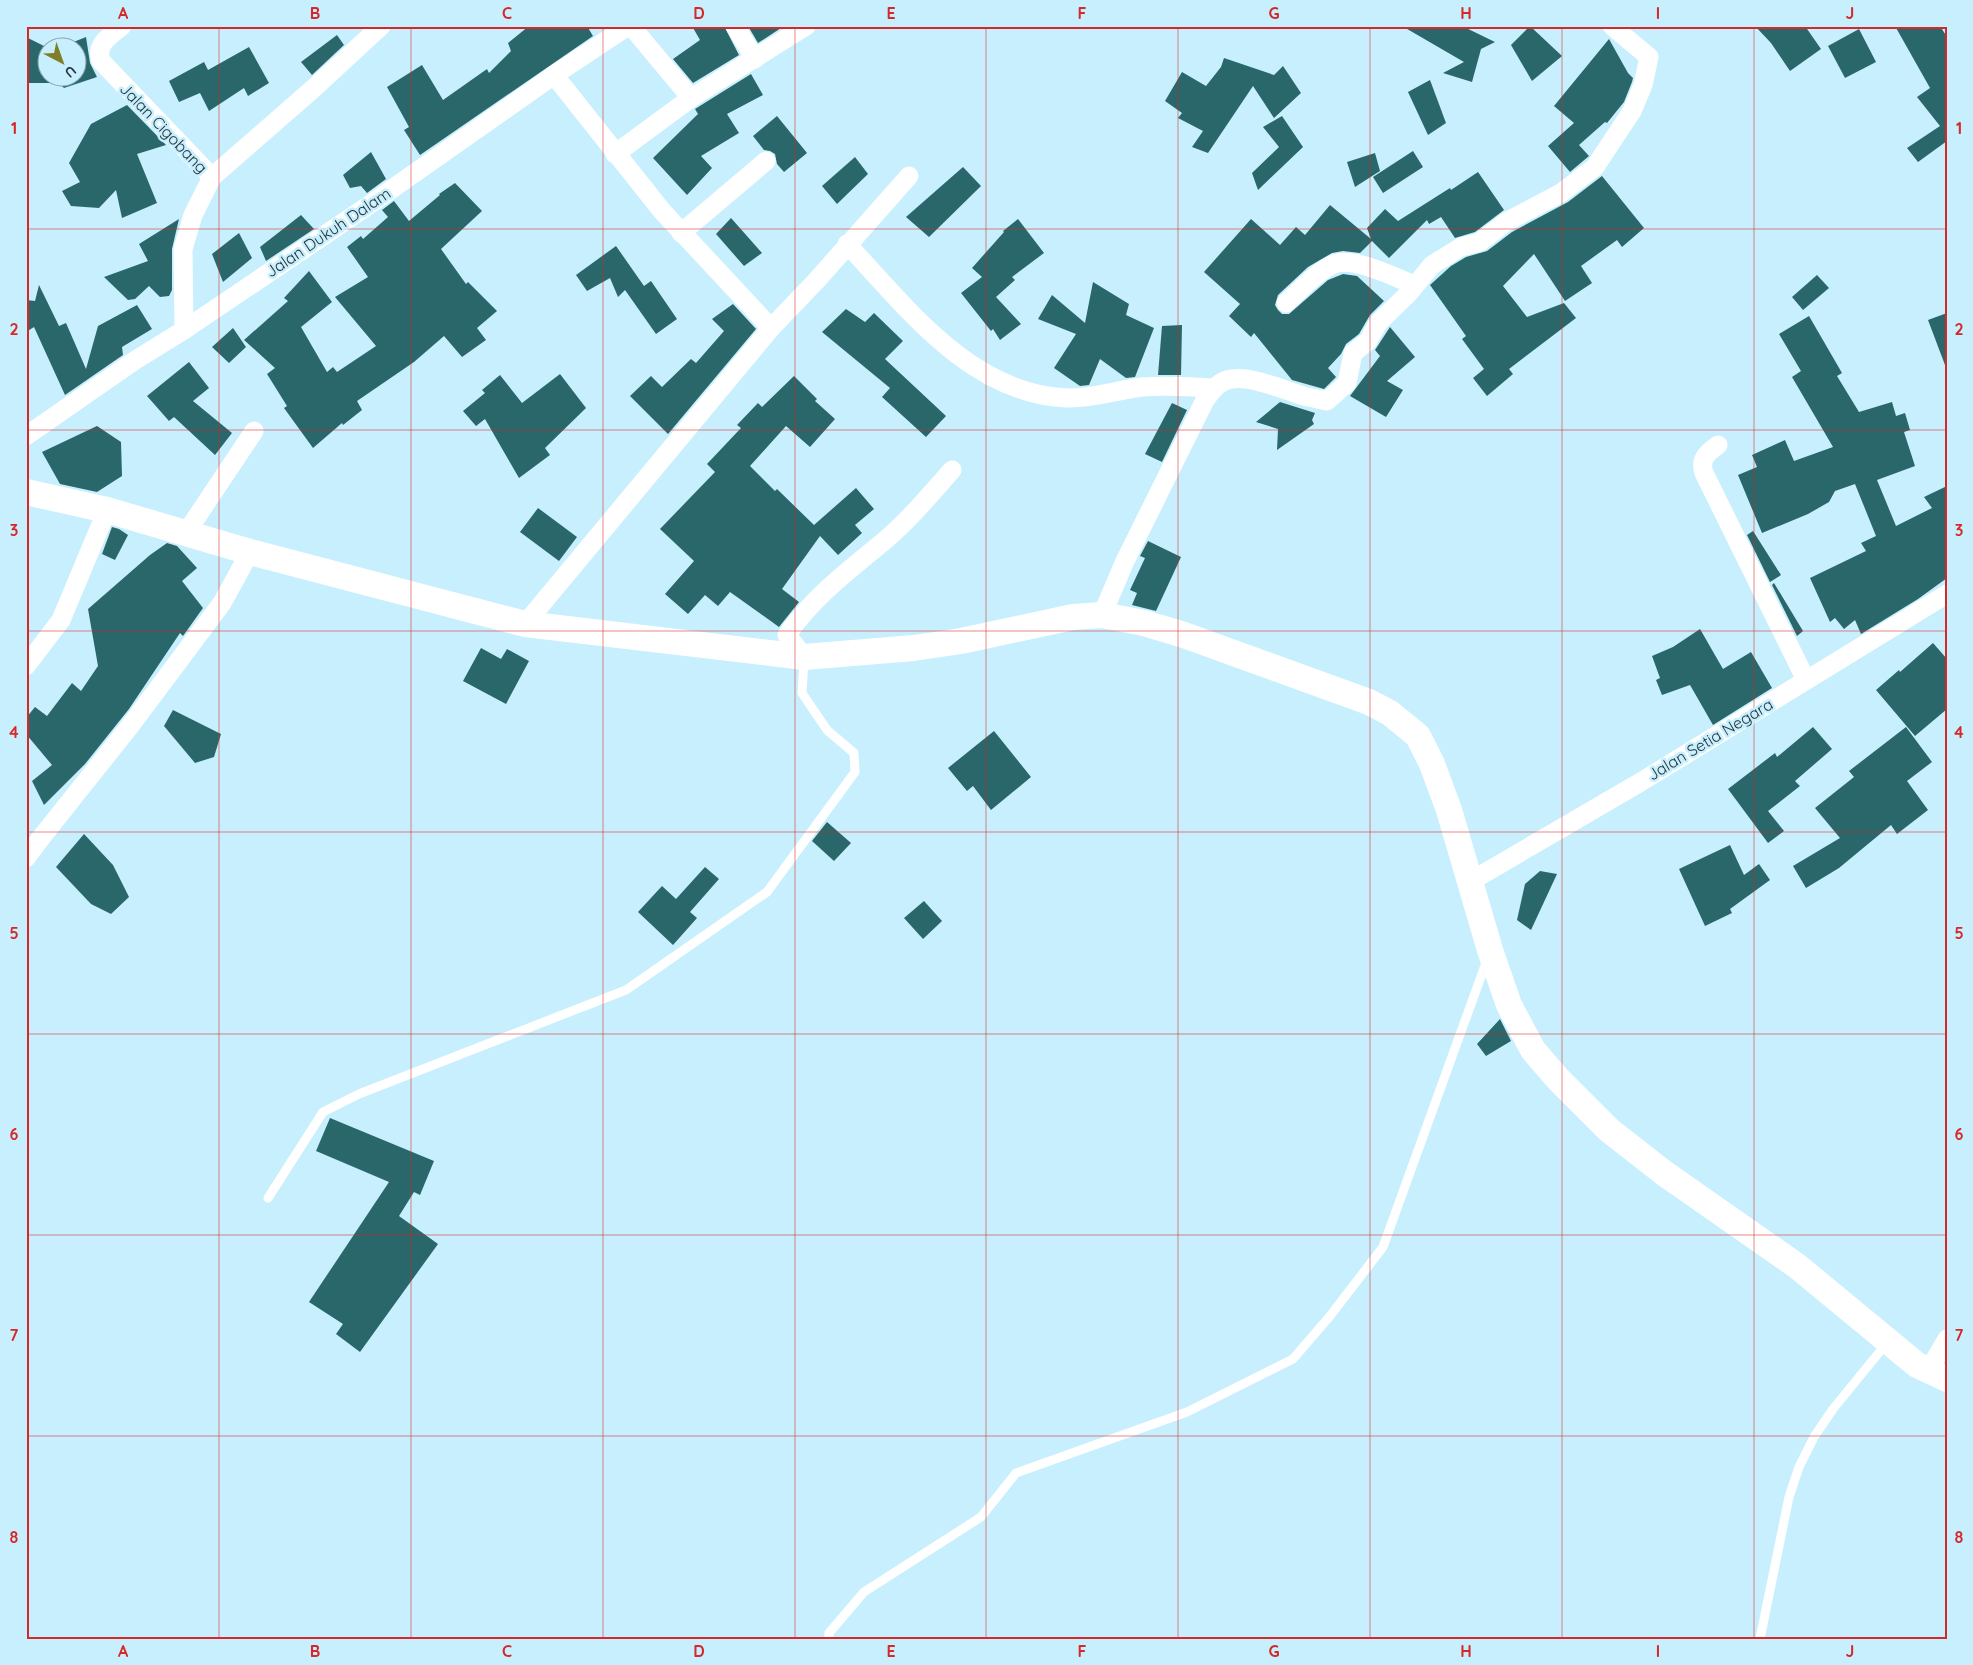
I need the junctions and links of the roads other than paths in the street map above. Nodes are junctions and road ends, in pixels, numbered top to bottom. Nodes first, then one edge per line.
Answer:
1 (122, 26) edge
2 (381, 26) edge
3 (629, 26) edge
4 (735, 26) edge
5 (806, 26) edge
6 (1612, 26) edge
7 (755, 59) junction
8 (554, 75) junction
9 (691, 98) junction
10 (615, 154) junction
11 (766, 160) dead end
12 (909, 176) dead end
13 (212, 177) junction
14 (681, 233) junction
15 (847, 244) junction
16 (1415, 285) junction
17 (1286, 303) dead end
18 (770, 328) junction
19 (184, 330) junction
20 (1213, 388) junction
21 (28, 430) edge
22 (254, 431) dead end
23 (1718, 445) dead end
24 (952, 470) dead end
25 (26, 492) edge
26 (106, 510) junction
27 (186, 533) junction
28 (250, 552) junction
29 (1947, 594) edge
30 (1102, 615) junction
31 (525, 624) junction
32 (804, 657) junction
33 (26, 666) edge
34 (1806, 680) junction
35 (26, 858) edge
36 (1471, 881) junction
37 (1490, 950) junction
38 (268, 1198) dead end
39 (1947, 1339) edge
40 (1888, 1342) junction
41 (1937, 1375) edge
42 (829, 1639) edge
43 (1760, 1639) edge

1 - 13 street, Jalan Cigobang
2 - 13 street
3 - 8 street, Jalan Dukuh Dalam
3 - 9 street
4 - 7 street
5 - 7 street
6 - 16 street
7 - 9 street
8 - 10 street
8 - 19 street, Jalan Dukuh Dalam
9 - 10 street
10 - 14 street
11 - 14 street
12 - 15 street
13 - 19 street, Jalan Cigobang
14 - 18 street
15 - 18 street
15 - 20 street
16 - 17 street
16 - 20 street
18 - 31 street
19 - 21 street, Jalan Dukuh Dalam
20 - 30 street
22 - 27 street
23 - 34 street
24 - 32 street
25 - 26 street
26 - 27 street
26 - 33 street
27 - 28 street
28 - 31 street
28 - 35 street
29 - 34 street, Jalan Setia Negara
30 - 32 street
30 - 36 street
31 - 32 street
32 - 38 lane
34 - 36 street, Jalan Setia Negara
36 - 37 street
37 - 40 street
37 - 42 lane
39 - 41 street
40 - 41 street
40 - 43 lane

